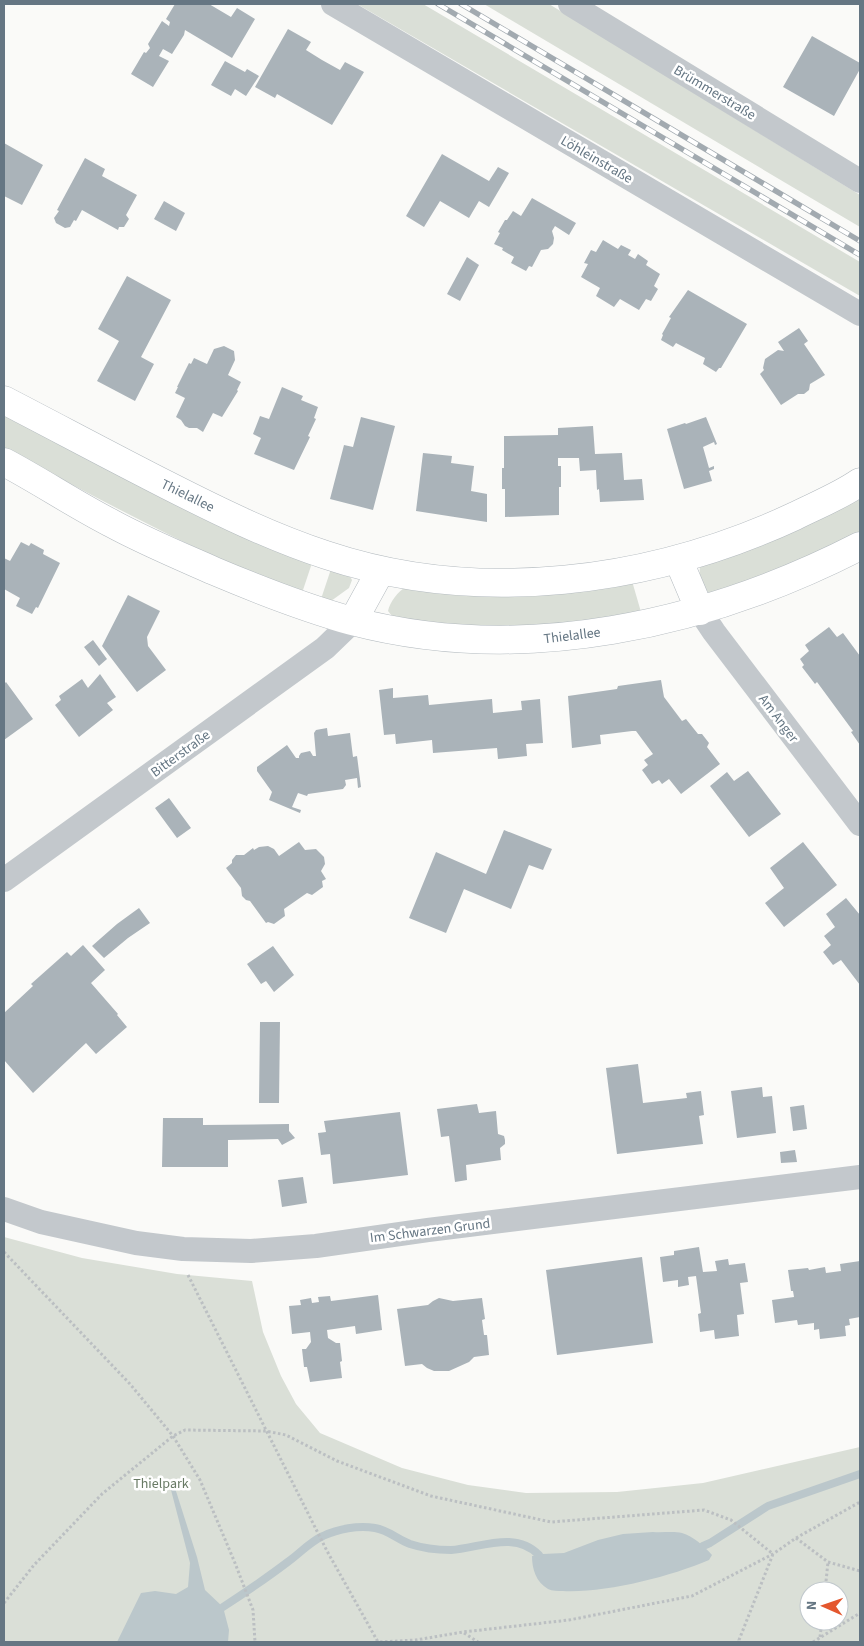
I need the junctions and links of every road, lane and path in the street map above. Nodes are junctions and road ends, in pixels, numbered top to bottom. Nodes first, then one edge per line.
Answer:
1 (333, 4) edge
2 (570, 4) edge
3 (860, 181) edge
4 (860, 314) edge
5 (4, 400) edge
6 (4, 462) edge
7 (860, 482) edge
8 (860, 546) edge
9 (678, 559) junction
10 (380, 570) junction
11 (700, 611) junction
12 (353, 621) junction
13 (860, 824) edge
14 (4, 880) edge
15 (860, 1177) edge
16 (4, 1209) edge
17 (4, 1252) edge
18 (184, 1268) dead end
19 (266, 1431) junction
20 (173, 1436) junction
21 (860, 1502) edge
22 (796, 1538) junction
23 (773, 1554) junction
24 (828, 1562) junction
25 (860, 1571) edge
26 (826, 1581) edge
27 (4, 1604) edge
28 (860, 1613) edge
29 (821, 1631) edge
30 (463, 1632) junction
31 (820, 1637) junction
32 (255, 1642) edge
33 (379, 1642) edge
34 (478, 1642) edge
35 (740, 1642) edge
36 (813, 1642) edge

1 - 4 street, Löhleinstraße
2 - 3 street, Brümmerstraße
5 - 10 main road, Thielallee
6 - 12 main road, Thielallee
7 - 9 main road, Thielallee
8 - 11 main road, Thielallee
9 - 10 main road, Thielallee
9 - 11 main road
10 - 12 main road
11 - 12 main road, Thielallee
11 - 13 street, Am Anger
12 - 14 street, Bitterstraße
15 - 16 street, Im Schwarzen Grund
17 - 20 path
18 - 19 path
19 - 20 path
19 - 23 path
19 - 33 path
20 - 27 path
20 - 32 path
21 - 22 path
22 - 23 path
22 - 24 path
23 - 30 path
23 - 35 path
24 - 25 path
24 - 26 path
28 - 31 path
29 - 31 path
30 - 33 path
30 - 34 path
31 - 36 path

